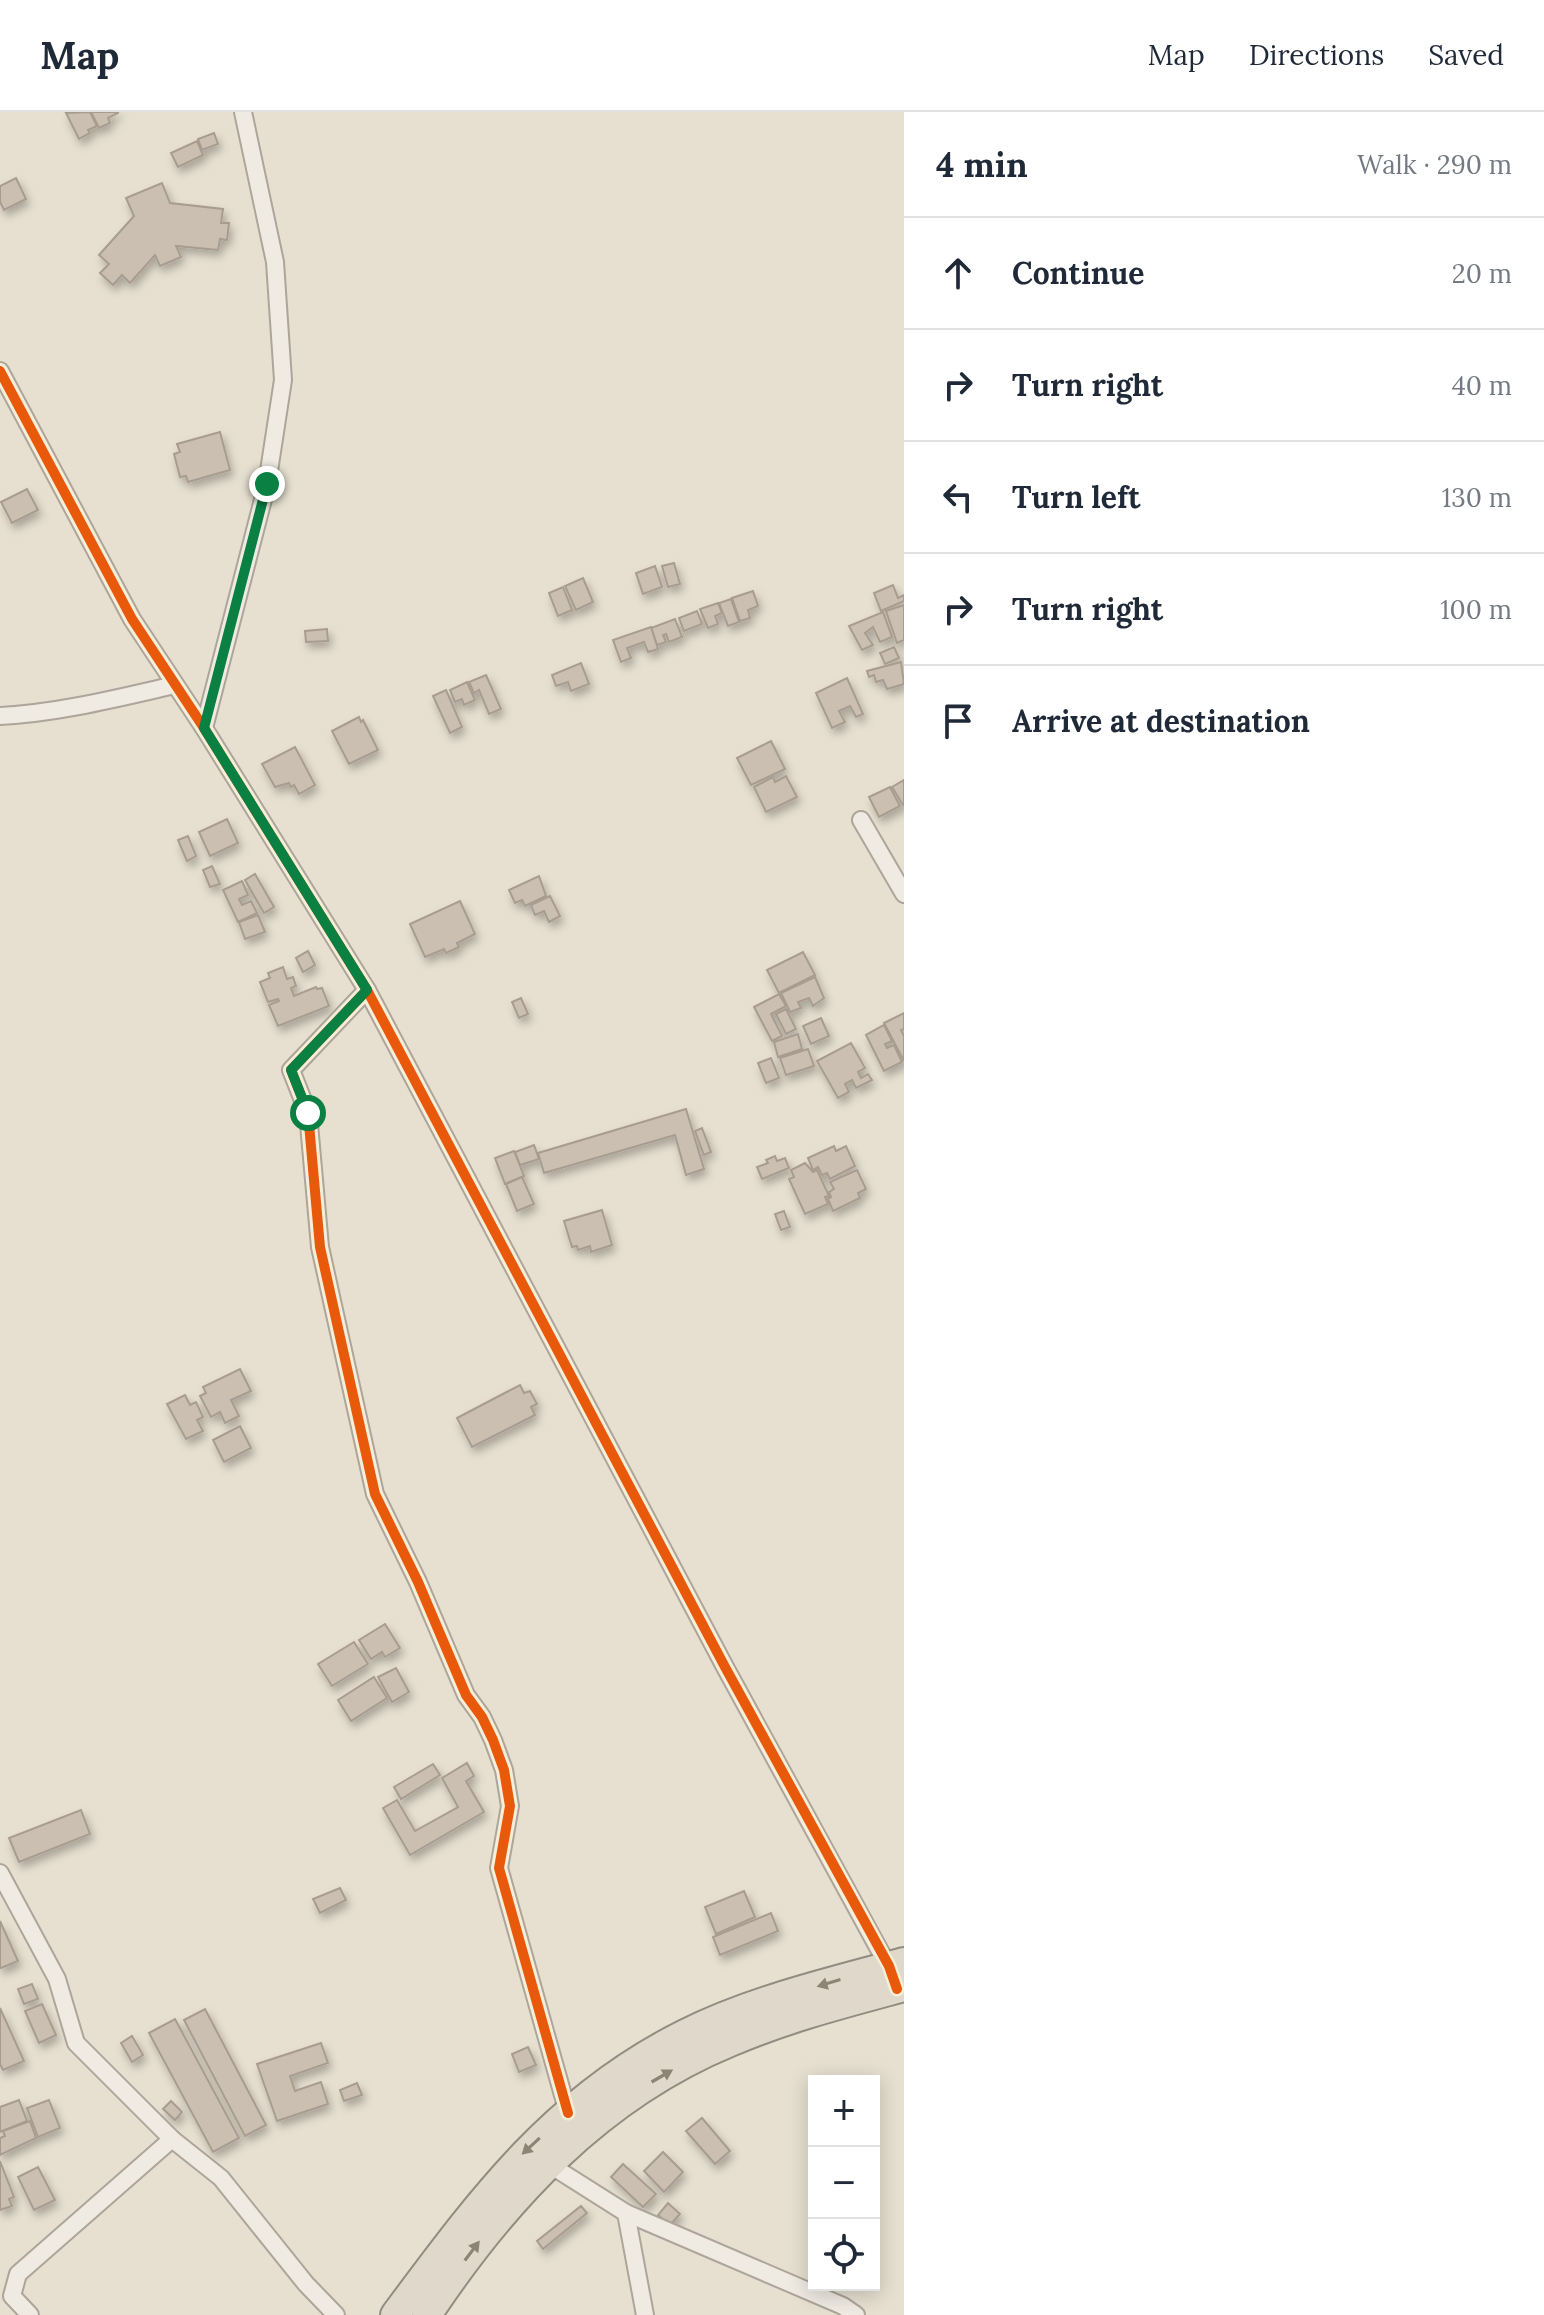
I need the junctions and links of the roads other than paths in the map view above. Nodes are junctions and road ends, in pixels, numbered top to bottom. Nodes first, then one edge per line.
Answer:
1 (243, 112) edge
2 (0, 371) edge
3 (175, 685) junction
4 (0, 716) edge
5 (204, 728) junction
6 (861, 820) dead end
7 (904, 894) edge
8 (367, 990) junction
9 (0, 1873) edge
10 (898, 1976) edge
11 (568, 2113) junction
12 (172, 2139) junction
13 (547, 2163) junction
14 (626, 2213) junction
15 (846, 2312) edge
16 (30, 2315) edge
17 (336, 2315) edge
18 (395, 2315) edge
19 (427, 2315) edge
20 (645, 2315) edge

1 - 5 street
2 - 3 street
3 - 4 street
3 - 5 street
5 - 8 street
6 - 7 street
8 - 10 street
8 - 11 street
9 - 12 street
10 -> 11 highway
13 -> 10 highway
11 -> 18 highway
12 - 16 street
12 - 17 street
13 - 14 street
19 -> 13 highway
14 - 15 street
14 - 20 street

